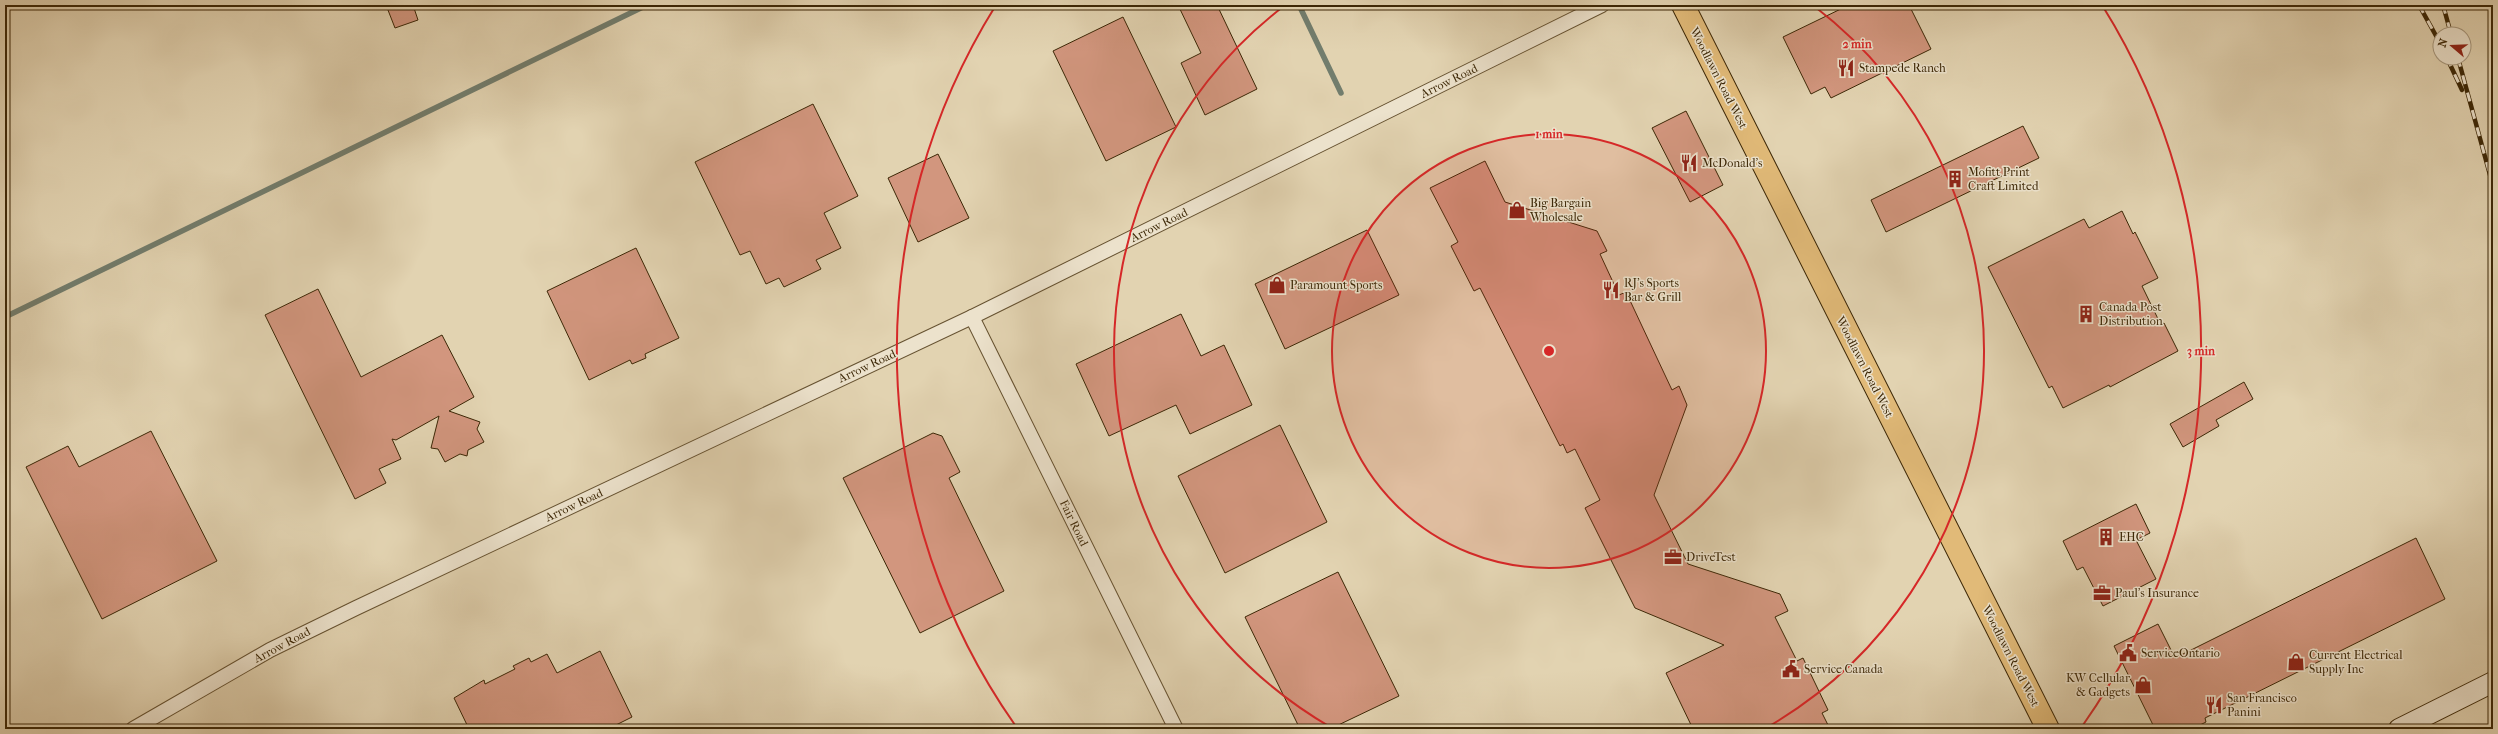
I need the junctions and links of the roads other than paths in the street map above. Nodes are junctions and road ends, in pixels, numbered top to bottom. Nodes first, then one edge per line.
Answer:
1 (1602, 5) edge
2 (1683, 5) edge
3 (972, 317) junction
4 (2493, 682) edge
5 (133, 729) edge
6 (1176, 729) edge
7 (2048, 729) edge
8 (2399, 729) edge

1 - 3 street, Arrow Road
2 - 7 main road, Woodlawn Road West
3 - 5 street, Arrow Road
3 - 6 street, Fair Road
4 - 8 main road

